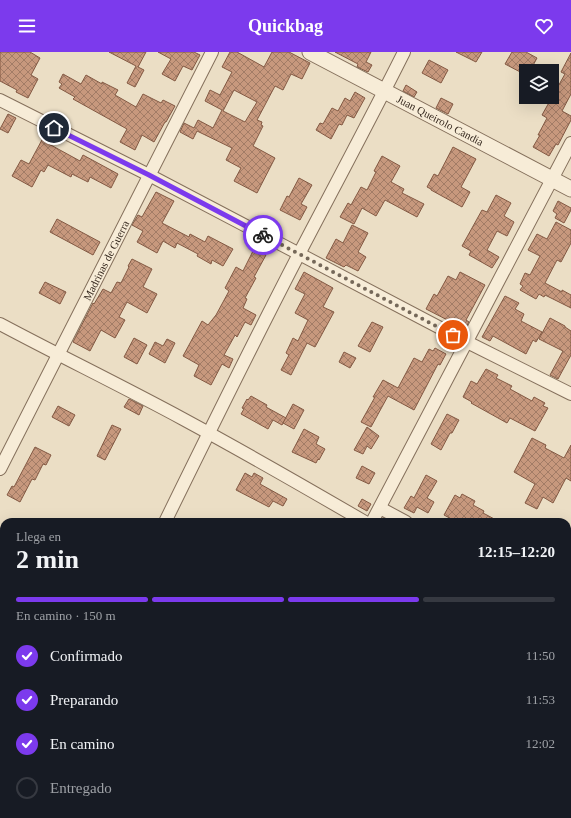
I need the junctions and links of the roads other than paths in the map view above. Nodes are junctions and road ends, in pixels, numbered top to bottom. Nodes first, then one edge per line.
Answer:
1 (212, 52) edge
2 (310, 52) edge
3 (404, 52) edge
4 (384, 91) junction
5 (0, 100) edge
6 (571, 143) edge
7 (149, 175) junction
8 (552, 179) junction
9 (571, 189) edge
10 (299, 254) junction
11 (0, 324) edge
12 (467, 342) junction
13 (58, 355) junction
14 (571, 394) edge
15 (208, 433) junction
16 (0, 469) edge
17 (380, 508) junction
18 (166, 518) edge
19 (358, 518) edge
20 (374, 518) edge
21 (399, 518) edge

1 - 7 street, Madrinas de Guerra
2 - 4 street, Juan Queirolo Candia
3 - 4 street
4 - 8 street, Juan Queirolo Candia
4 - 10 street
5 - 7 street
6 - 8 street
7 - 10 street
7 - 13 street, Madrinas de Guerra
8 - 9 street, Juan Queirolo Candia
8 - 12 street
10 - 12 street
10 - 15 street
11 - 13 street
12 - 14 street
12 - 17 street
13 - 15 street
13 - 16 street, Madrinas de Guerra
15 - 18 street
15 - 19 street
17 - 20 street
17 - 21 street

